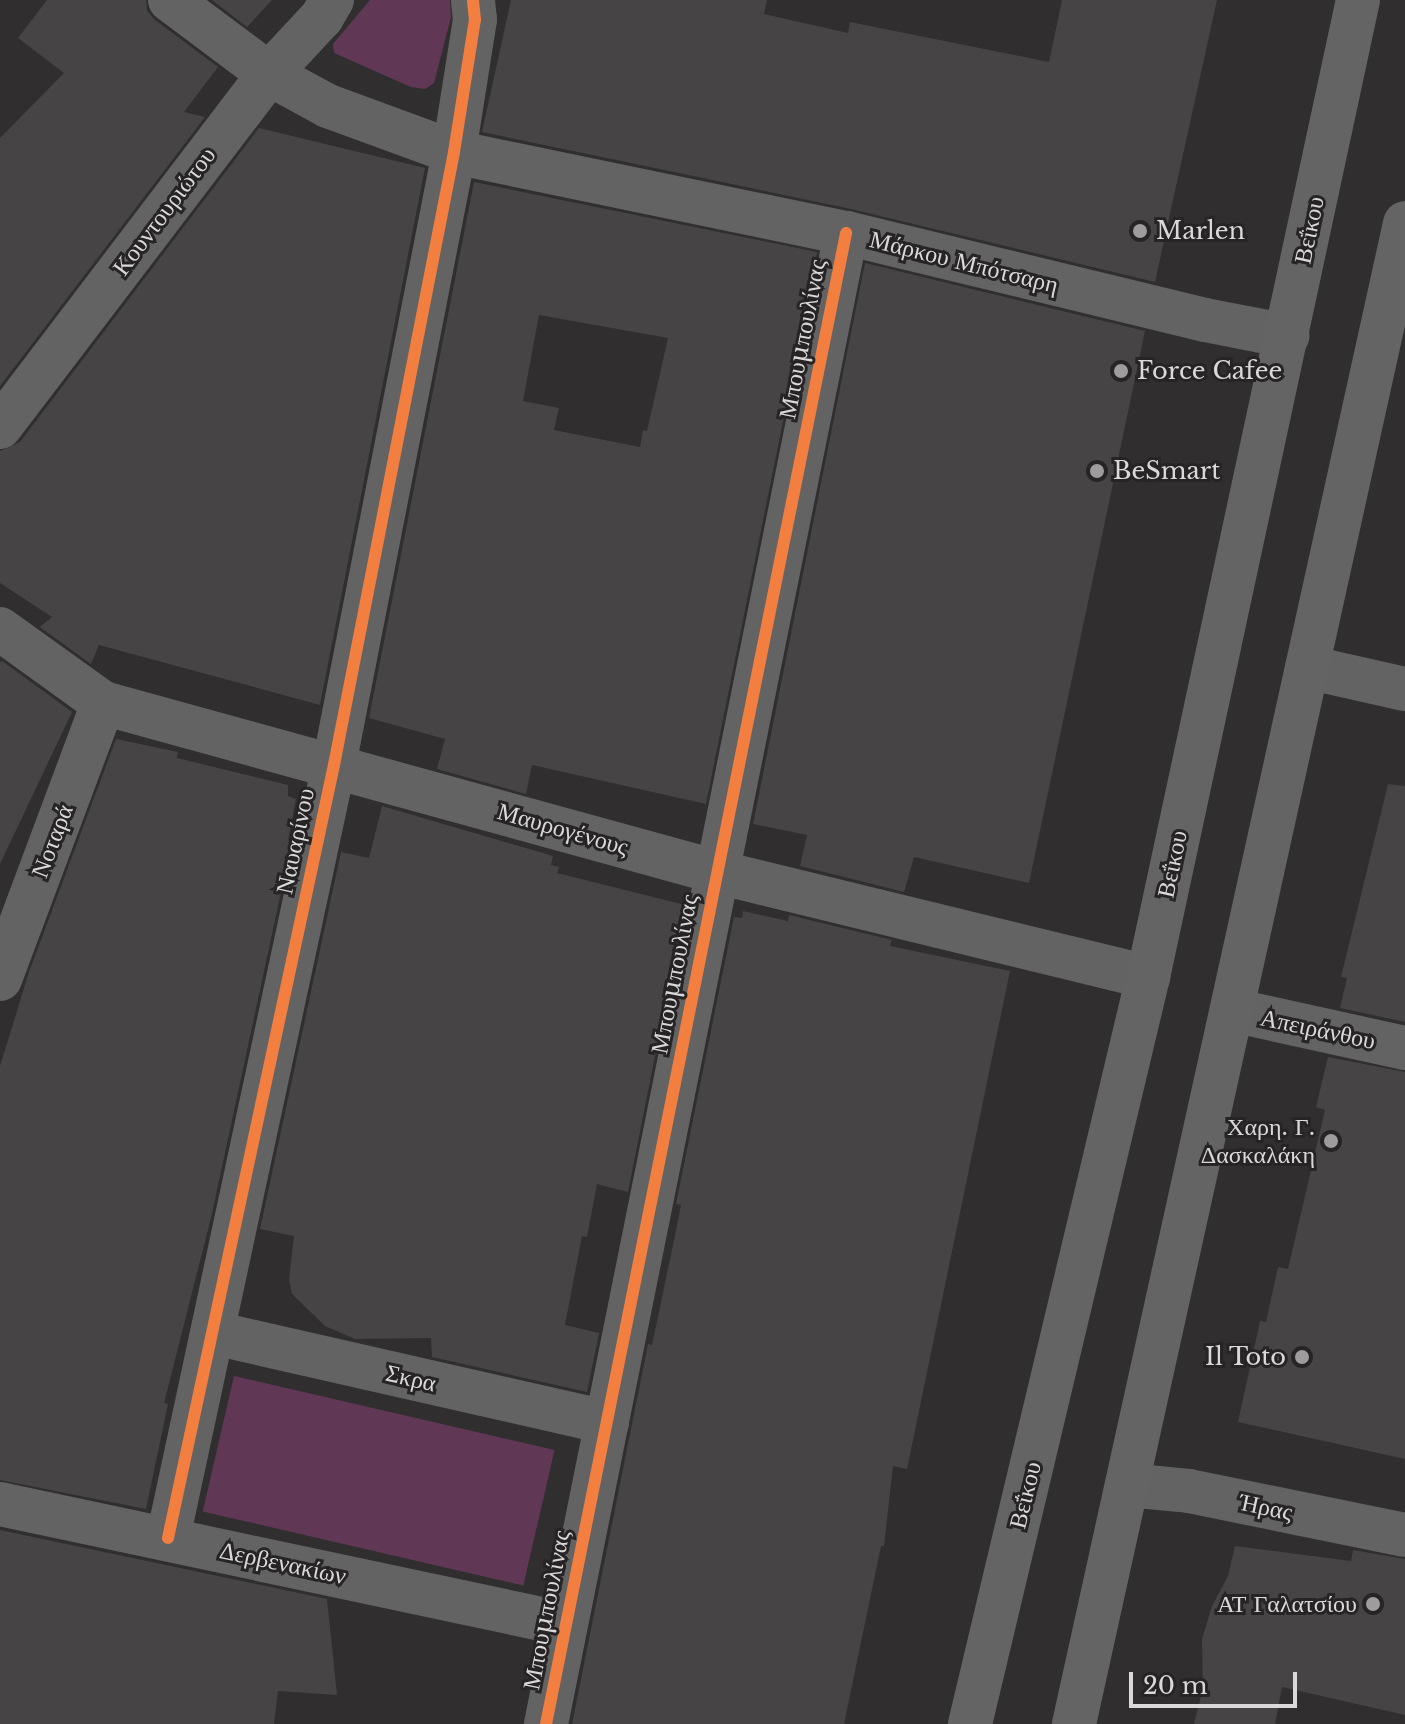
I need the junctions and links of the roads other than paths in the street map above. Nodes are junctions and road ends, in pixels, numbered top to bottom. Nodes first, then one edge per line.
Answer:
1 (170, 0) edge
2 (332, 0) edge
3 (473, 0) edge
4 (1358, 0) edge
5 (269, 74) junction
6 (454, 152) junction
7 (1405, 223) edge
8 (846, 233) junction
9 (1287, 336) junction
10 (1392, 349) edge
11 (0, 427) edge
12 (0, 629) edge
13 (1307, 667) junction
14 (1405, 689) edge
15 (103, 703) junction
16 (334, 765) junction
17 (717, 872) junction
18 (1148, 977) junction
19 (0, 979) edge
20 (1232, 1010) junction
21 (1405, 1048) edge
22 (214, 1333) junction
23 (607, 1422) junction
24 (1127, 1485) junction
25 (0, 1504) edge
26 (1405, 1535) edge
27 (168, 1538) junction
28 (565, 1624) junction
29 (546, 1724) edge
30 (970, 1724) edge
31 (1074, 1724) edge

1 - 5 street, Μάρκου Μπότσαρη
2 - 5 street, Κουντουριώτου
3 - 6 street
4 - 9 main road, Βεΐκου
5 - 6 street, Μάρκου Μπότσαρη
5 - 11 street, Κουντουριώτου
6 - 8 street, Μάρκου Μπότσαρη
6 - 16 street, Ναυαρίνου
7 - 10 main road
8 - 9 street, Μάρκου Μπότσαρη
8 - 17 street, Μπουμπουλίνας
9 - 18 main road, Βεΐκου
10 - 13 main road
12 - 15 street, Μαυρογένους
13 - 14 street
13 - 20 main road
15 - 16 street, Μαυρογένους
15 - 19 street, Νοταρά
16 - 17 street, Μαυρογένους
16 - 22 street, Ναυαρίνου
17 - 18 street, Μαυρογένους
17 - 23 street, Μπουμπουλίνας
18 - 30 main road, Βεΐκου
20 - 21 street, Απειράνθου
20 - 24 main road
22 - 23 street, Σκρα
22 - 27 street, Ναυαρίνου
23 - 28 street, Μπουμπουλίνας
24 - 26 street, Ήρας
24 - 31 main road
25 - 27 street, Δερβενακίων
27 - 28 street, Δερβενακίων
28 - 29 street, Μπουμπουλίνας

